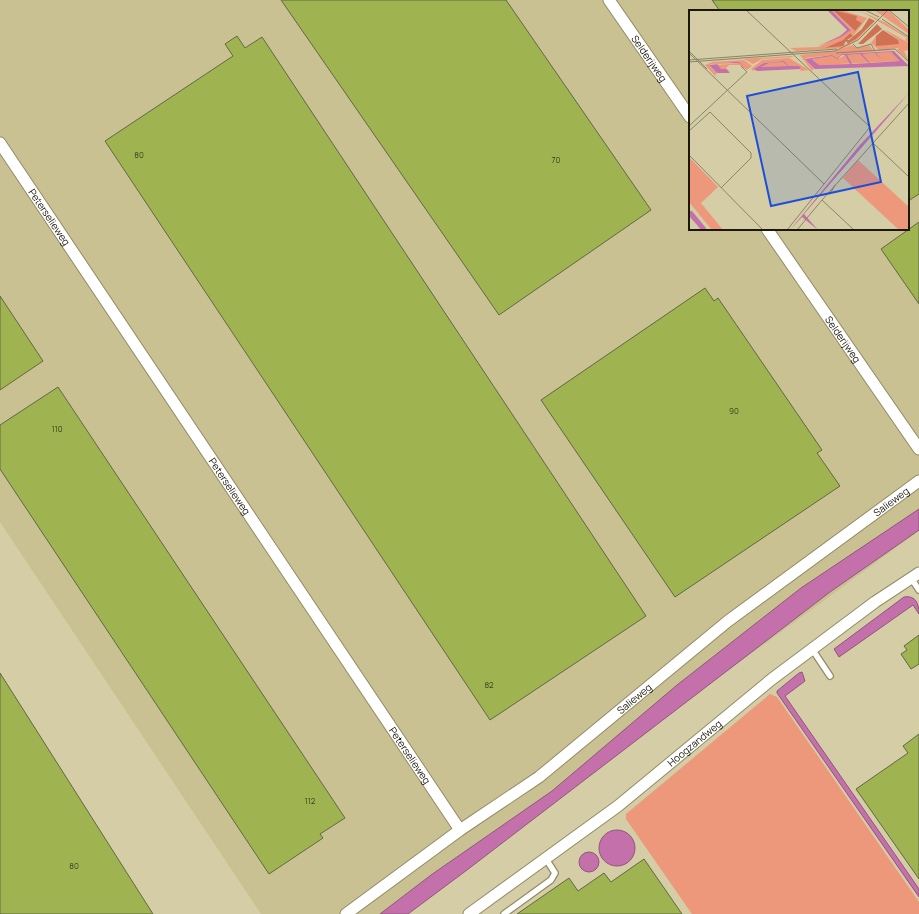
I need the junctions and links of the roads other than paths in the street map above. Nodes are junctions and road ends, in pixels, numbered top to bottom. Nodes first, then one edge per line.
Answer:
1 (610, 0) edge
2 (689, 116) edge
3 (0, 143) edge
4 (769, 230) edge
5 (919, 449) edge
6 (919, 480) edge
7 (915, 576) edge
8 (919, 590) edge
9 (812, 649) junction
10 (830, 676) dead end
11 (460, 830) junction
12 (546, 860) junction
13 (474, 913) edge
14 (346, 914) edge
15 (504, 914) edge

1 - 2 street, Selderijweg
3 - 11 street, Peterselieweg
4 - 5 street, Selderijweg
6 - 11 street, Salieweg
7 - 8 lane
7 - 9 street, Hoogzandweg
9 - 10 lane
9 - 12 street, Hoogzandweg
11 - 14 street, Salieweg
12 - 13 street, Hoogzandweg
12 - 15 lane

